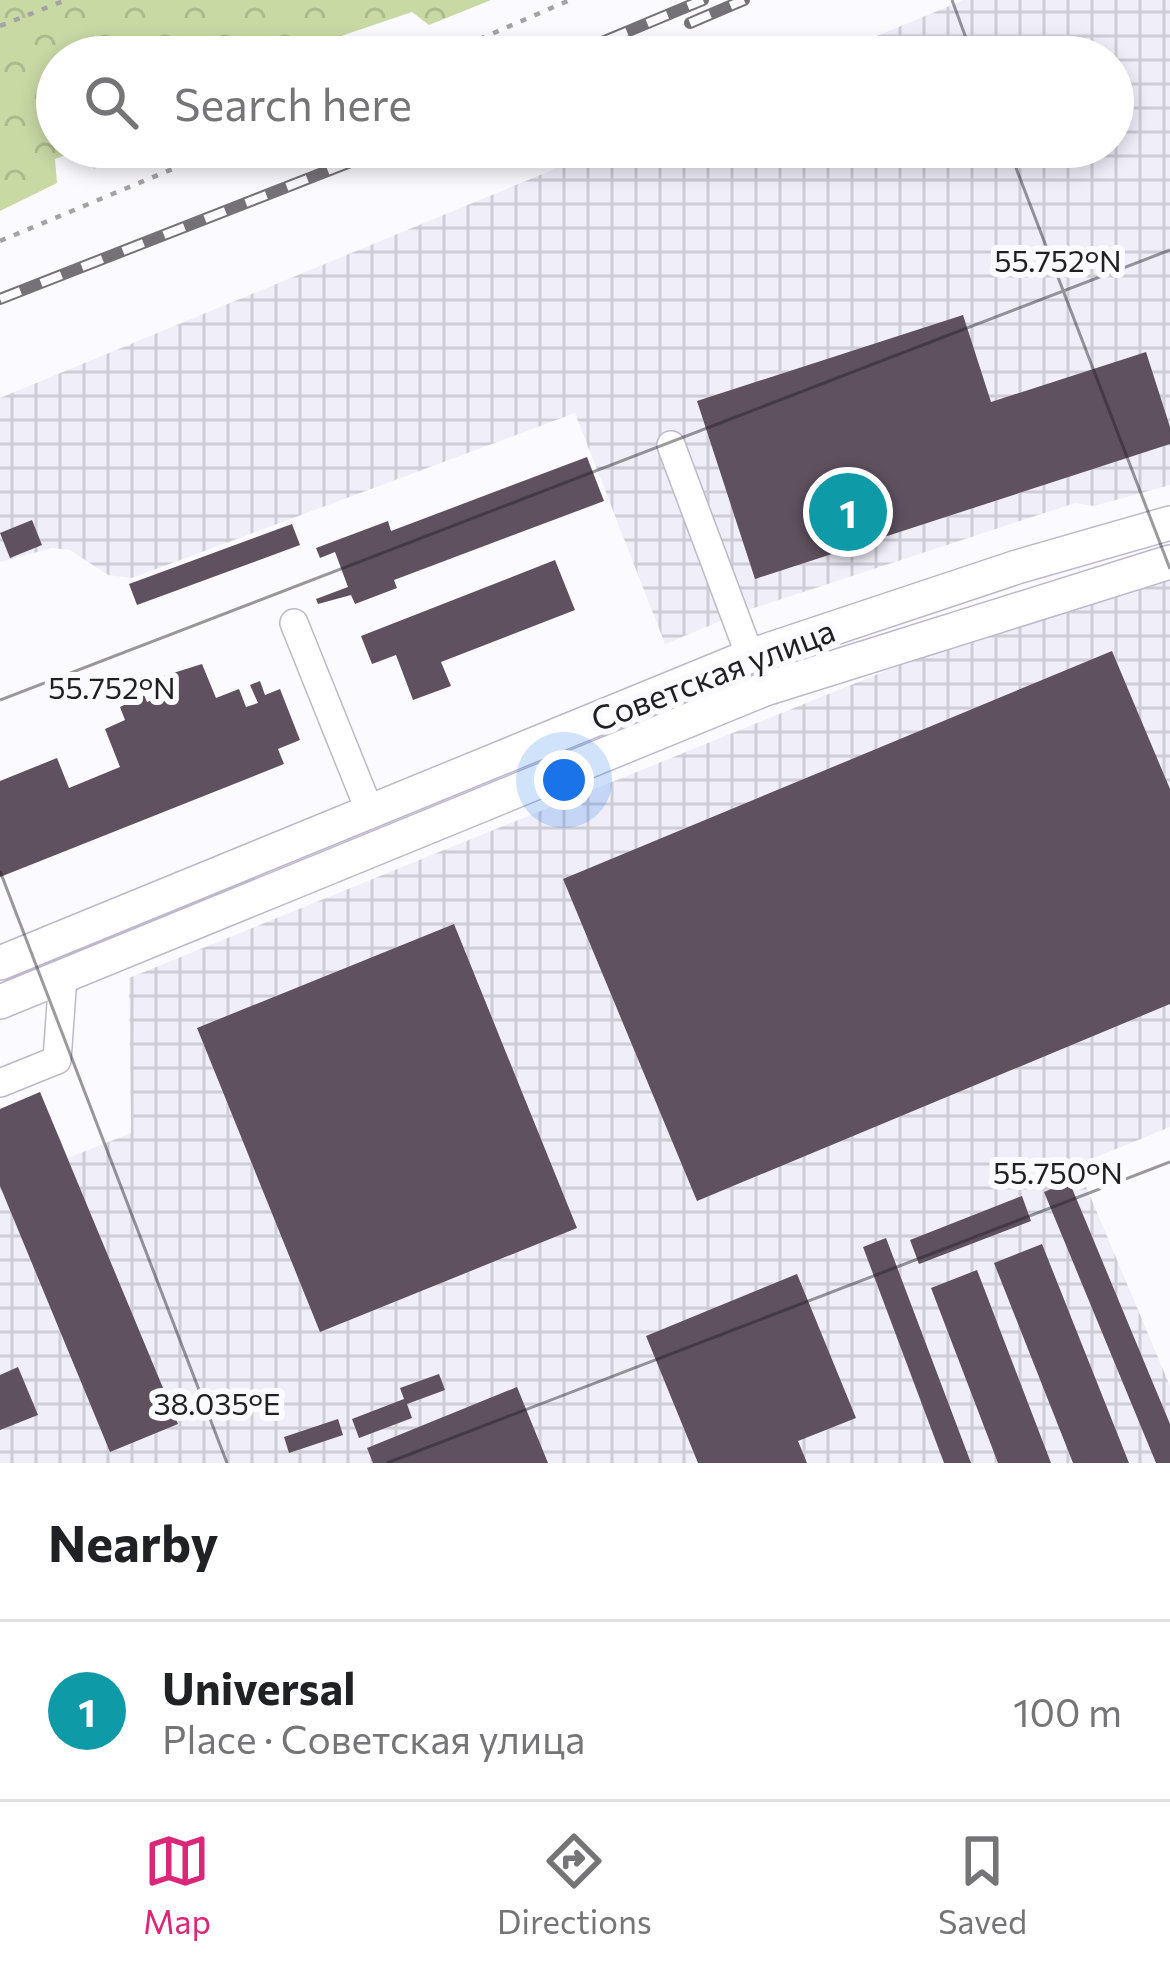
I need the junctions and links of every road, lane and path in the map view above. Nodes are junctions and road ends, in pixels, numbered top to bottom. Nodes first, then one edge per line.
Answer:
1 (66, 0) edge
2 (569, 0) edge
3 (0, 26) edge
4 (487, 36) edge
5 (175, 168) edge
6 (0, 241) edge
7 (670, 445) dead end
8 (1170, 524) edge
9 (1170, 562) edge
10 (294, 623) dead end
11 (750, 656) junction
12 (370, 812) junction
13 (0, 963) edge
14 (63, 976) junction
15 (0, 1002) edge
16 (0, 1083) edge

1 - 3 path
2 - 4 path
5 - 6 path
7 - 11 lane
8 - 11 main road, Советская улица
9 - 14 main road, Советская улица
10 - 12 lane
11 - 12 main road, Советская улица
12 - 13 main road, Советская улица
14 - 15 main road, Советская улица
14 - 16 lane

